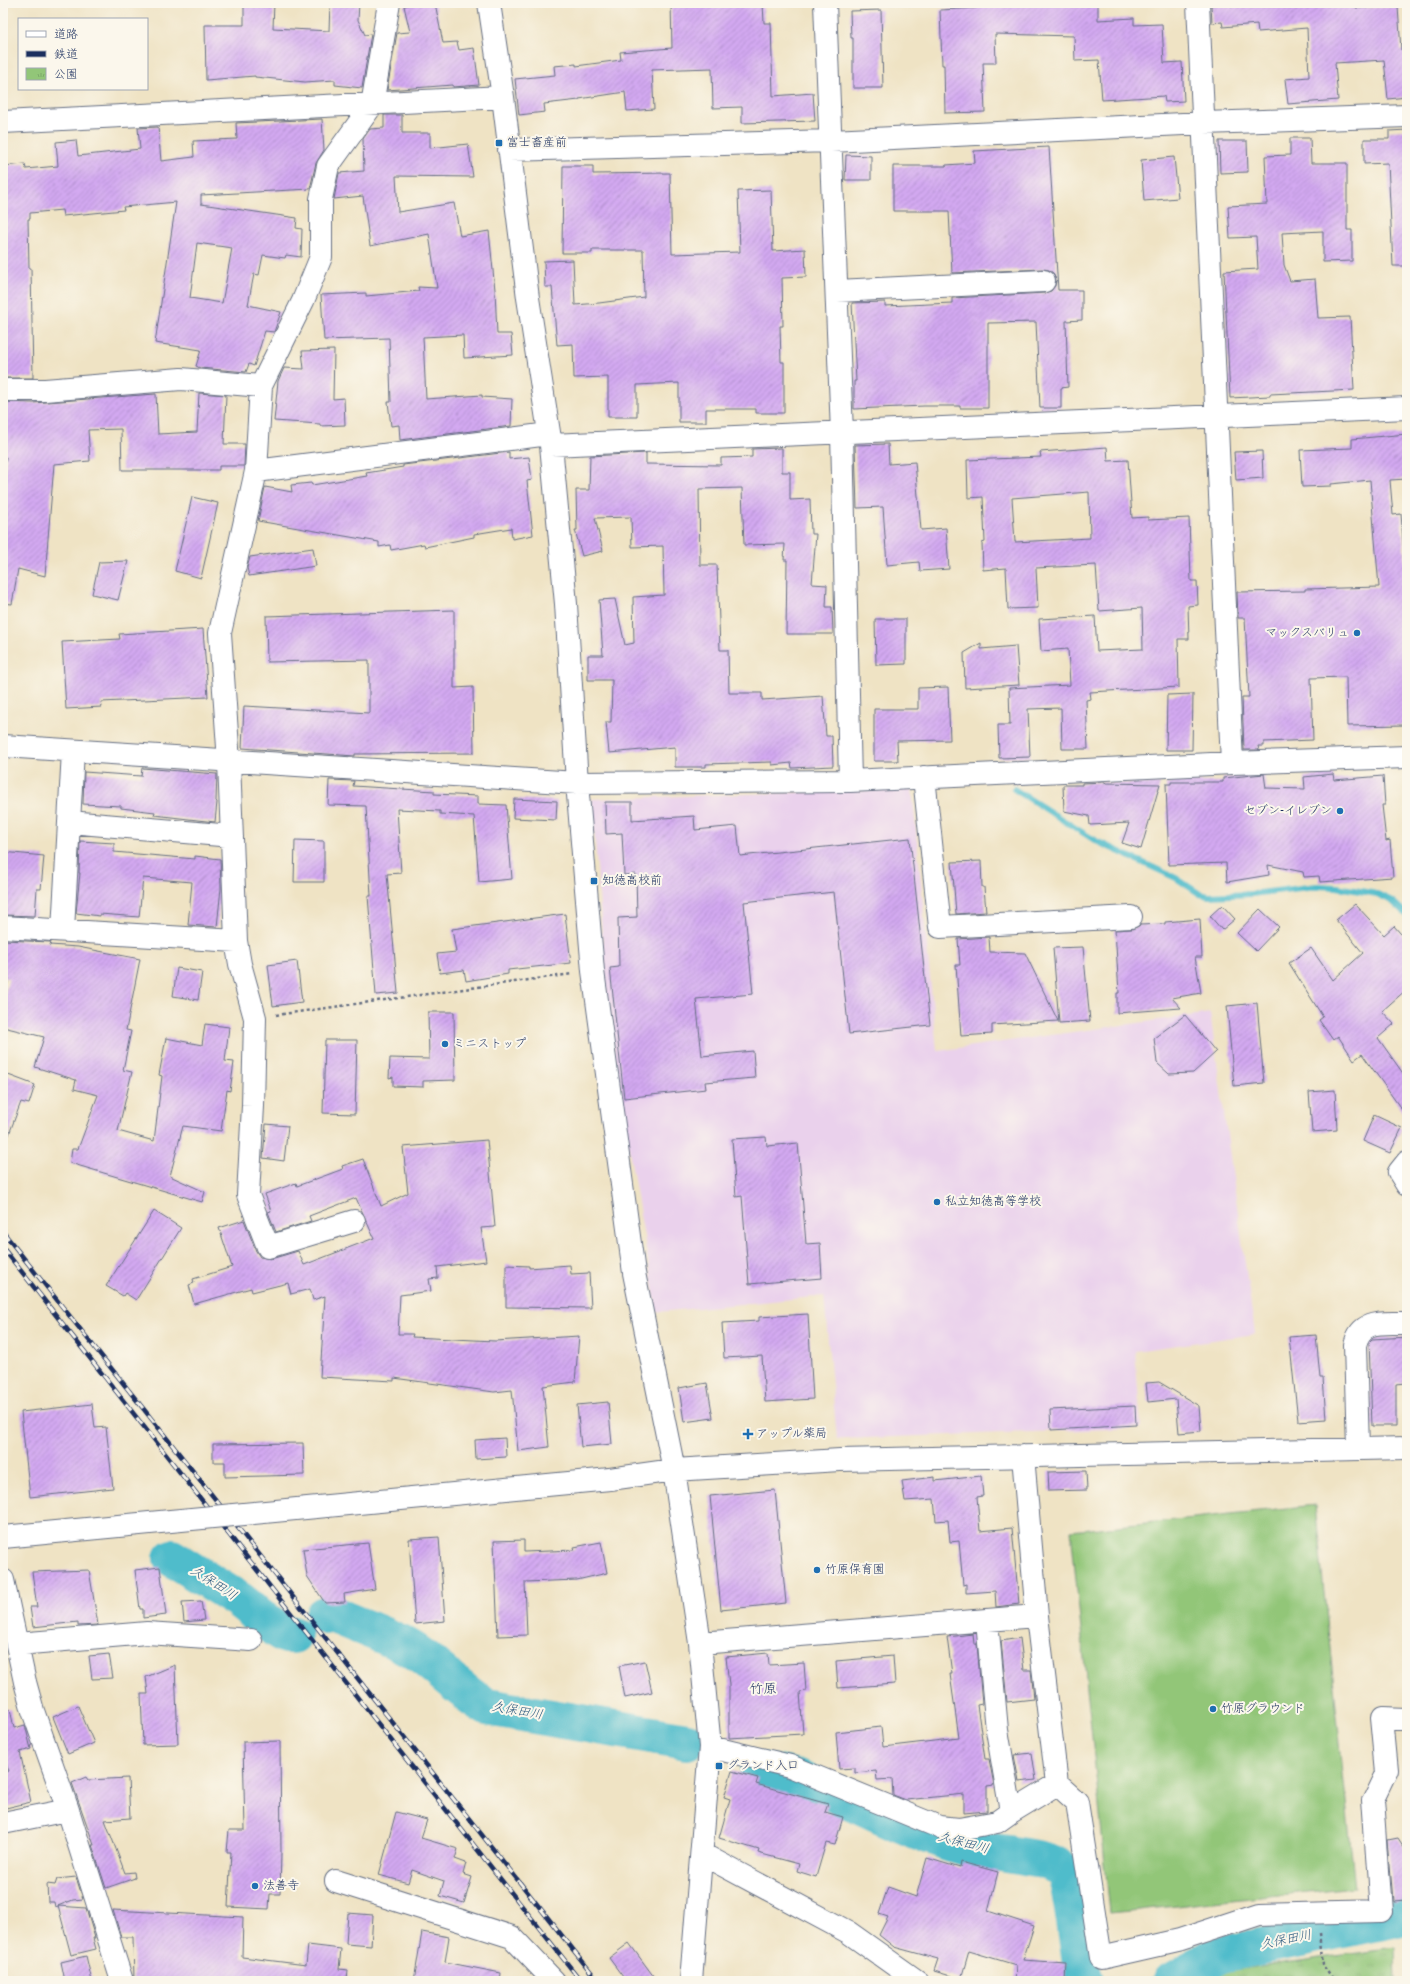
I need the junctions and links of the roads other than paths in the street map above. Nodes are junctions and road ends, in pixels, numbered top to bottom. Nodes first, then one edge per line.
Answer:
1 (389, 3) edge
2 (488, 3) edge
3 (825, 3) edge
4 (1198, 3) edge
5 (503, 97) junction
6 (372, 104) junction
7 (1407, 116) edge
8 (3, 122) edge
9 (1204, 123) junction
10 (831, 141) junction
11 (510, 150) junction
12 (1044, 281) dead end
13 (837, 291) junction
14 (261, 386) junction
15 (3, 390) edge
16 (1407, 408) edge
17 (1216, 416) junction
18 (842, 433) junction
19 (550, 440) junction
20 (256, 471) junction
21 (3, 746) edge
22 (73, 752) junction
23 (1407, 757) edge
24 (229, 762) junction
25 (1232, 763) junction
26 (924, 778) junction
27 (850, 781) junction
28 (577, 783) junction
29 (69, 822) junction
30 (232, 836) junction
31 (1131, 917) dead end
32 (3, 927) edge
33 (63, 930) junction
34 (236, 941) junction
35 (1407, 1162) edge
36 (1407, 1185) edge
37 (354, 1221) dead end
38 (1407, 1323) edge
39 (1358, 1448) junction
40 (1407, 1448) edge
41 (1023, 1456) junction
42 (674, 1470) junction
43 (3, 1536) edge
44 (3, 1580) edge
45 (1036, 1616) junction
46 (987, 1621) junction
47 (251, 1640) dead end
48 (700, 1643) junction
49 (18, 1644) junction
50 (1407, 1720) edge
51 (710, 1747) junction
52 (1056, 1784) junction
53 (68, 1810) junction
54 (1011, 1812) junction
55 (3, 1823) edge
56 (702, 1854) junction
57 (336, 1881) dead end
58 (534, 1959) junction
59 (122, 1981) edge
60 (531, 1981) edge
61 (554, 1981) edge
62 (691, 1981) edge
63 (917, 1981) edge

1 - 6 street
2 - 5 street
3 - 10 street
4 - 9 street
5 - 6 street
5 - 11 street
6 - 8 street
6 - 14 street
7 - 9 street
9 - 10 street
9 - 17 street
10 - 11 street
10 - 13 street
11 - 19 street
12 - 13 street
13 - 18 street
14 - 15 street
14 - 20 street
16 - 17 street
17 - 18 street
17 - 25 street
18 - 19 street
18 - 27 street
19 - 20 street
19 - 28 street
20 - 24 street
21 - 22 street
22 - 24 street
22 - 29 street
23 - 25 street
24 - 28 street
24 - 30 street
25 - 26 street
26 - 27 street
26 - 31 street
27 - 28 street
28 - 42 street
29 - 30 street
29 - 33 street
30 - 34 street
32 - 33 street
33 - 34 street
34 - 37 street
35 - 36 street
38 - 39 street
39 - 40 street
39 - 41 street
41 - 42 street
41 - 45 street
42 - 43 street, bridge
42 - 48 street
44 - 49 street
45 - 46 street
45 - 52 street
46 - 48 street
46 - 54 street
47 - 49 street
48 - 51 street
49 - 53 street
50 - 52 street
51 - 54 street
51 - 56 street
52 - 54 street
53 - 55 street
53 - 59 street
56 - 62 street
56 - 63 street
57 - 58 street
58 - 60 street
58 - 61 street

